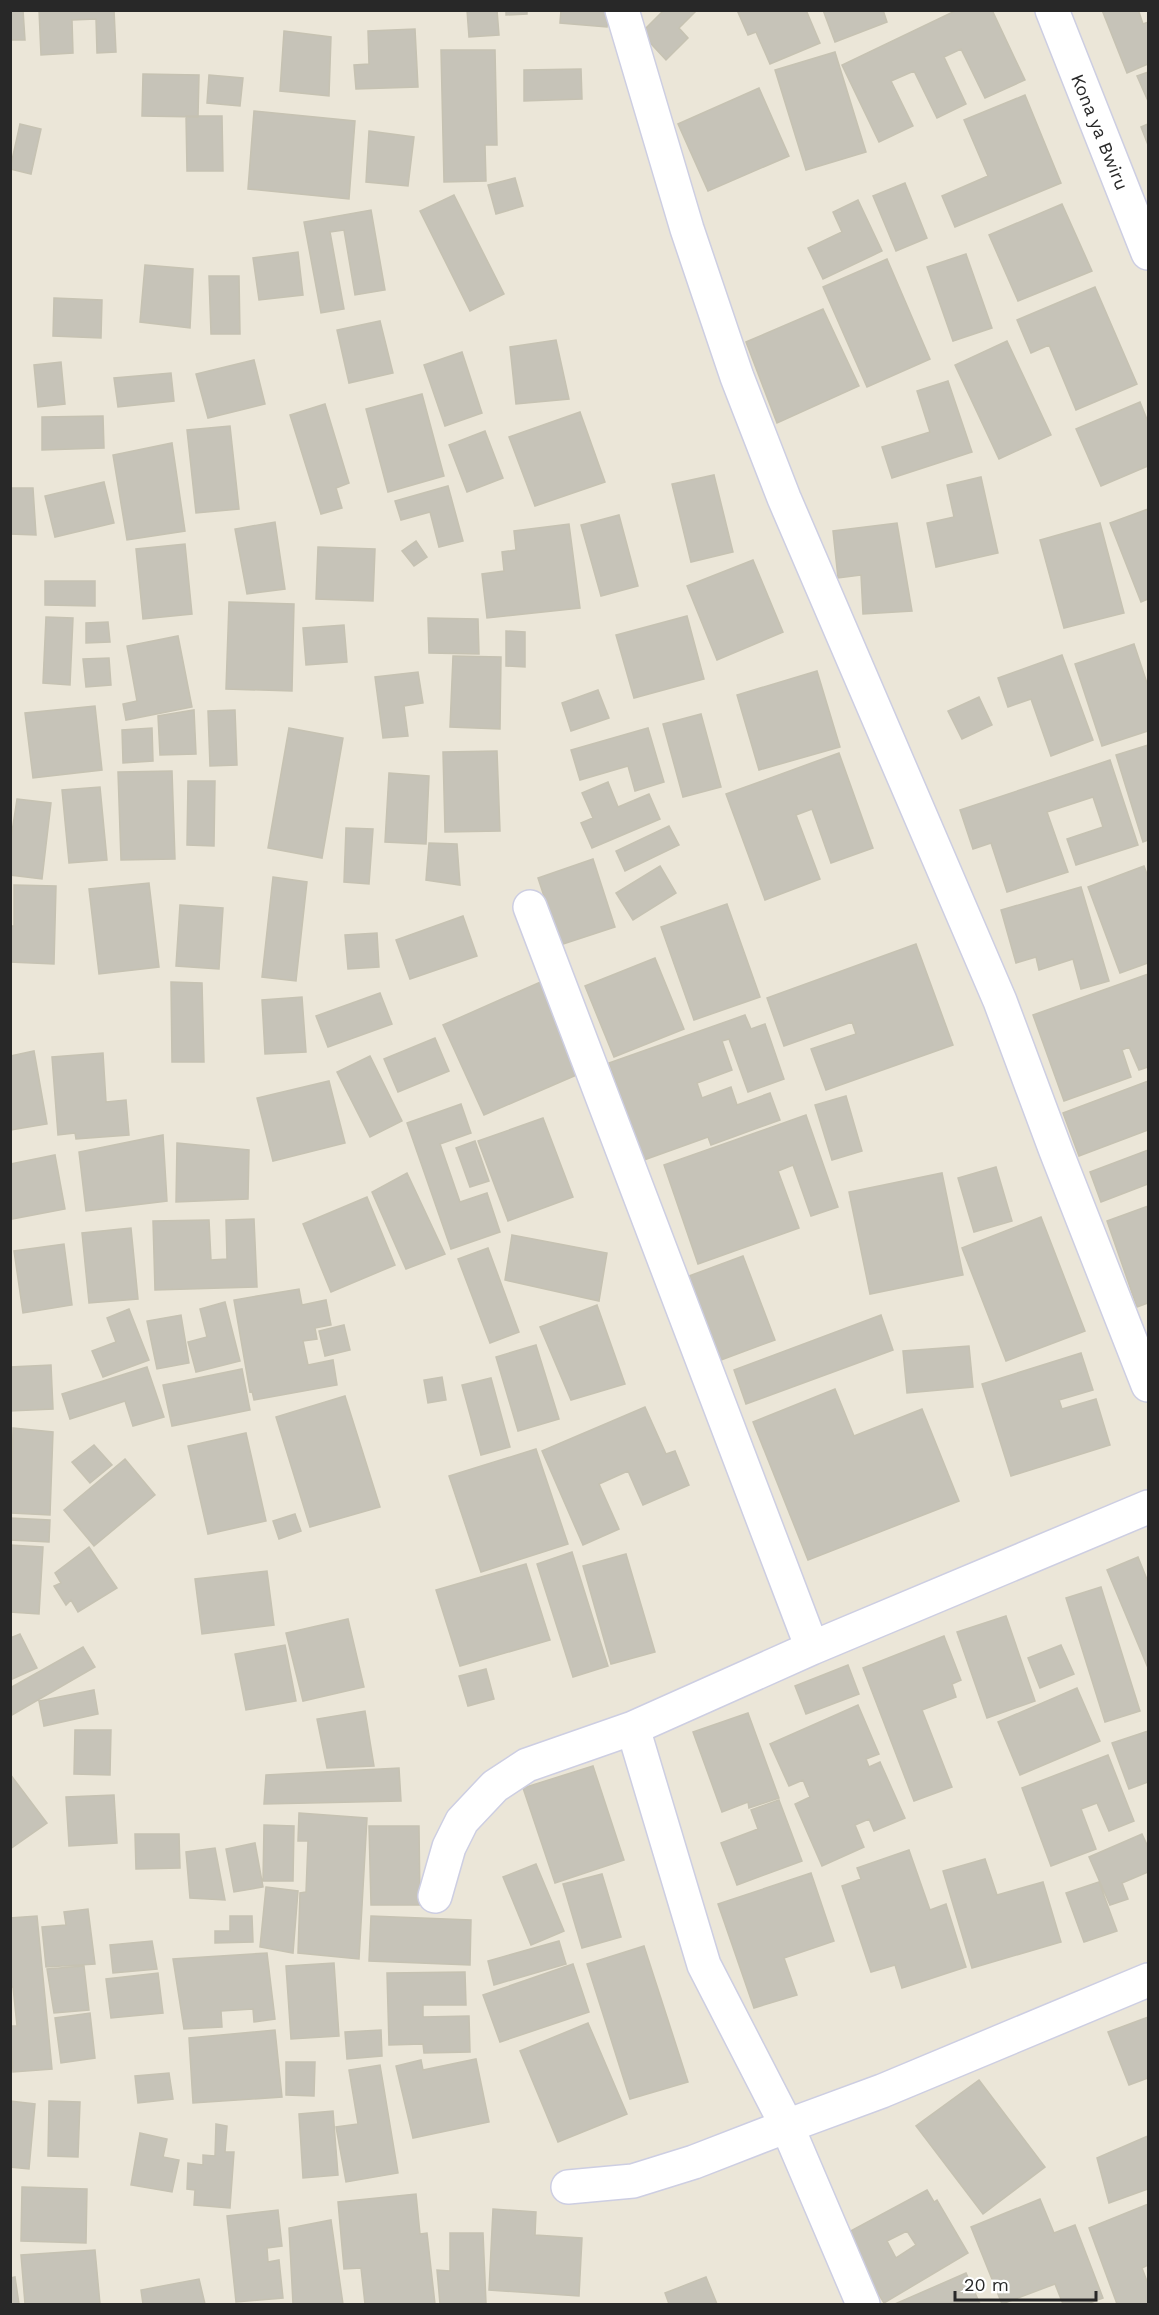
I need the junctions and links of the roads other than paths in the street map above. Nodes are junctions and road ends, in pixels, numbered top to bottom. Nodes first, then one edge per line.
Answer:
1 (622, 10) edge
2 (1052, 10) edge
3 (1149, 253) edge
4 (530, 907) dead end
5 (1149, 1385) edge
6 (1149, 1507) edge
7 (812, 1648) junction
8 (633, 1728) junction
9 (435, 1896) dead end
10 (1149, 1980) edge
11 (787, 2126) junction
12 (568, 2187) dead end
13 (863, 2304) edge

1 - 5 street
2 - 3 street, Kona ya Bwiru
4 - 7 street
6 - 7 street
7 - 8 street
8 - 9 street
8 - 11 street
10 - 11 street
11 - 12 street
11 - 13 street

